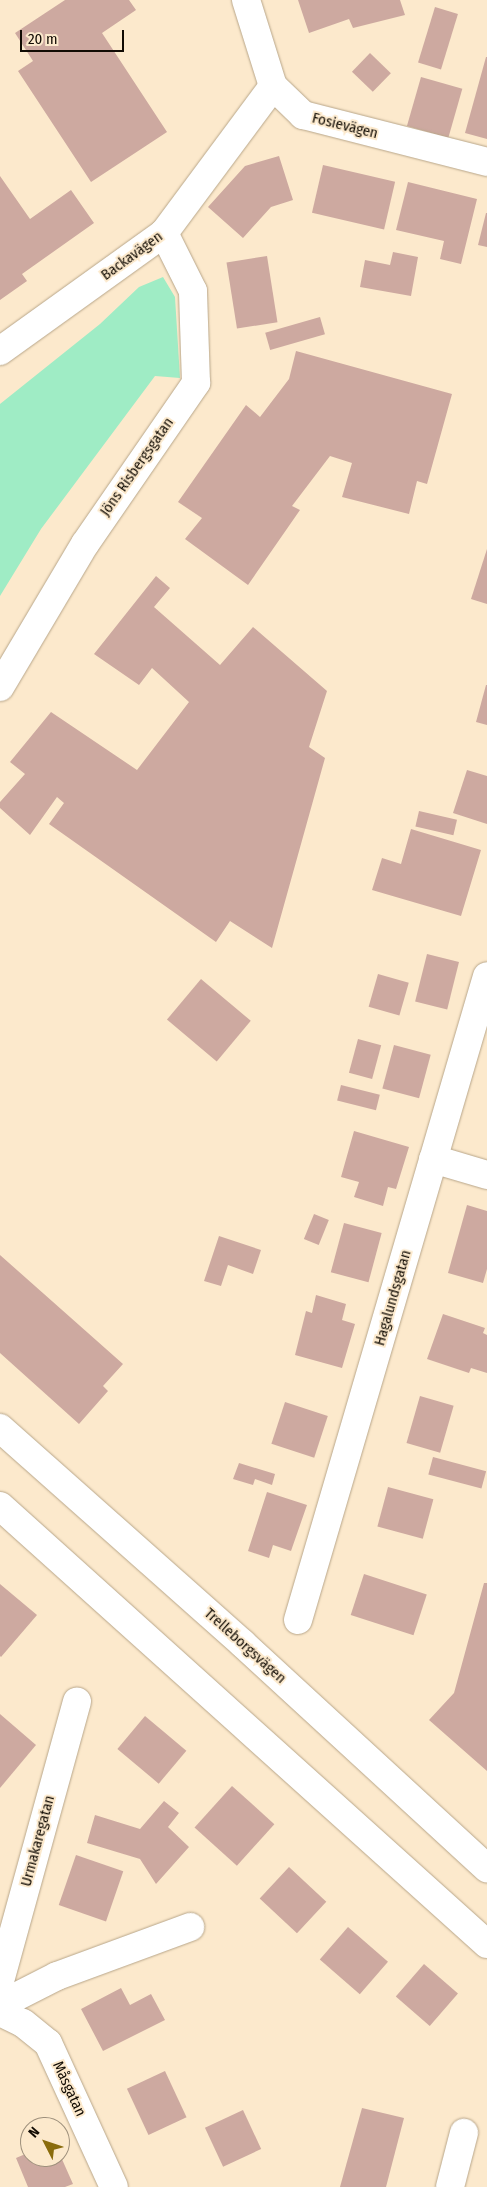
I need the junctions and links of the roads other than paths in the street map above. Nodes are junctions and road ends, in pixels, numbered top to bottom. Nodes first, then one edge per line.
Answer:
1 (246, 0) edge
2 (273, 86) junction
3 (487, 162) edge
4 (164, 234) junction
5 (0, 351) edge
6 (0, 687) edge
7 (487, 976) edge
8 (434, 1159) junction
9 (487, 1175) edge
10 (0, 1428) edge
11 (0, 1506) edge
12 (298, 1620) dead end
13 (77, 1701) dead end
14 (487, 1868) edge
15 (190, 1927) dead end
16 (487, 1944) edge
17 (0, 1981) edge
18 (0, 2005) edge
19 (0, 2012) edge
20 (464, 2133) dead end
21 (114, 2187) edge
22 (450, 2187) edge

1 - 2 main road, Fosievägen
2 - 3 main road, Fosievägen
2 - 4 main road, Backavägen
4 - 5 main road, Backavägen
4 - 6 main road, Jöns Risbergsgatan
7 - 8 main road, Hagalundsgatan
8 - 9 main road
8 - 12 main road, Hagalundsgatan
10 - 14 main road, Trelleborgsvägen
11 - 16 main road
13 - 17 main road, Urmakaregatan
15 - 18 main road
19 - 21 main road, Måsgatan
20 - 22 main road

